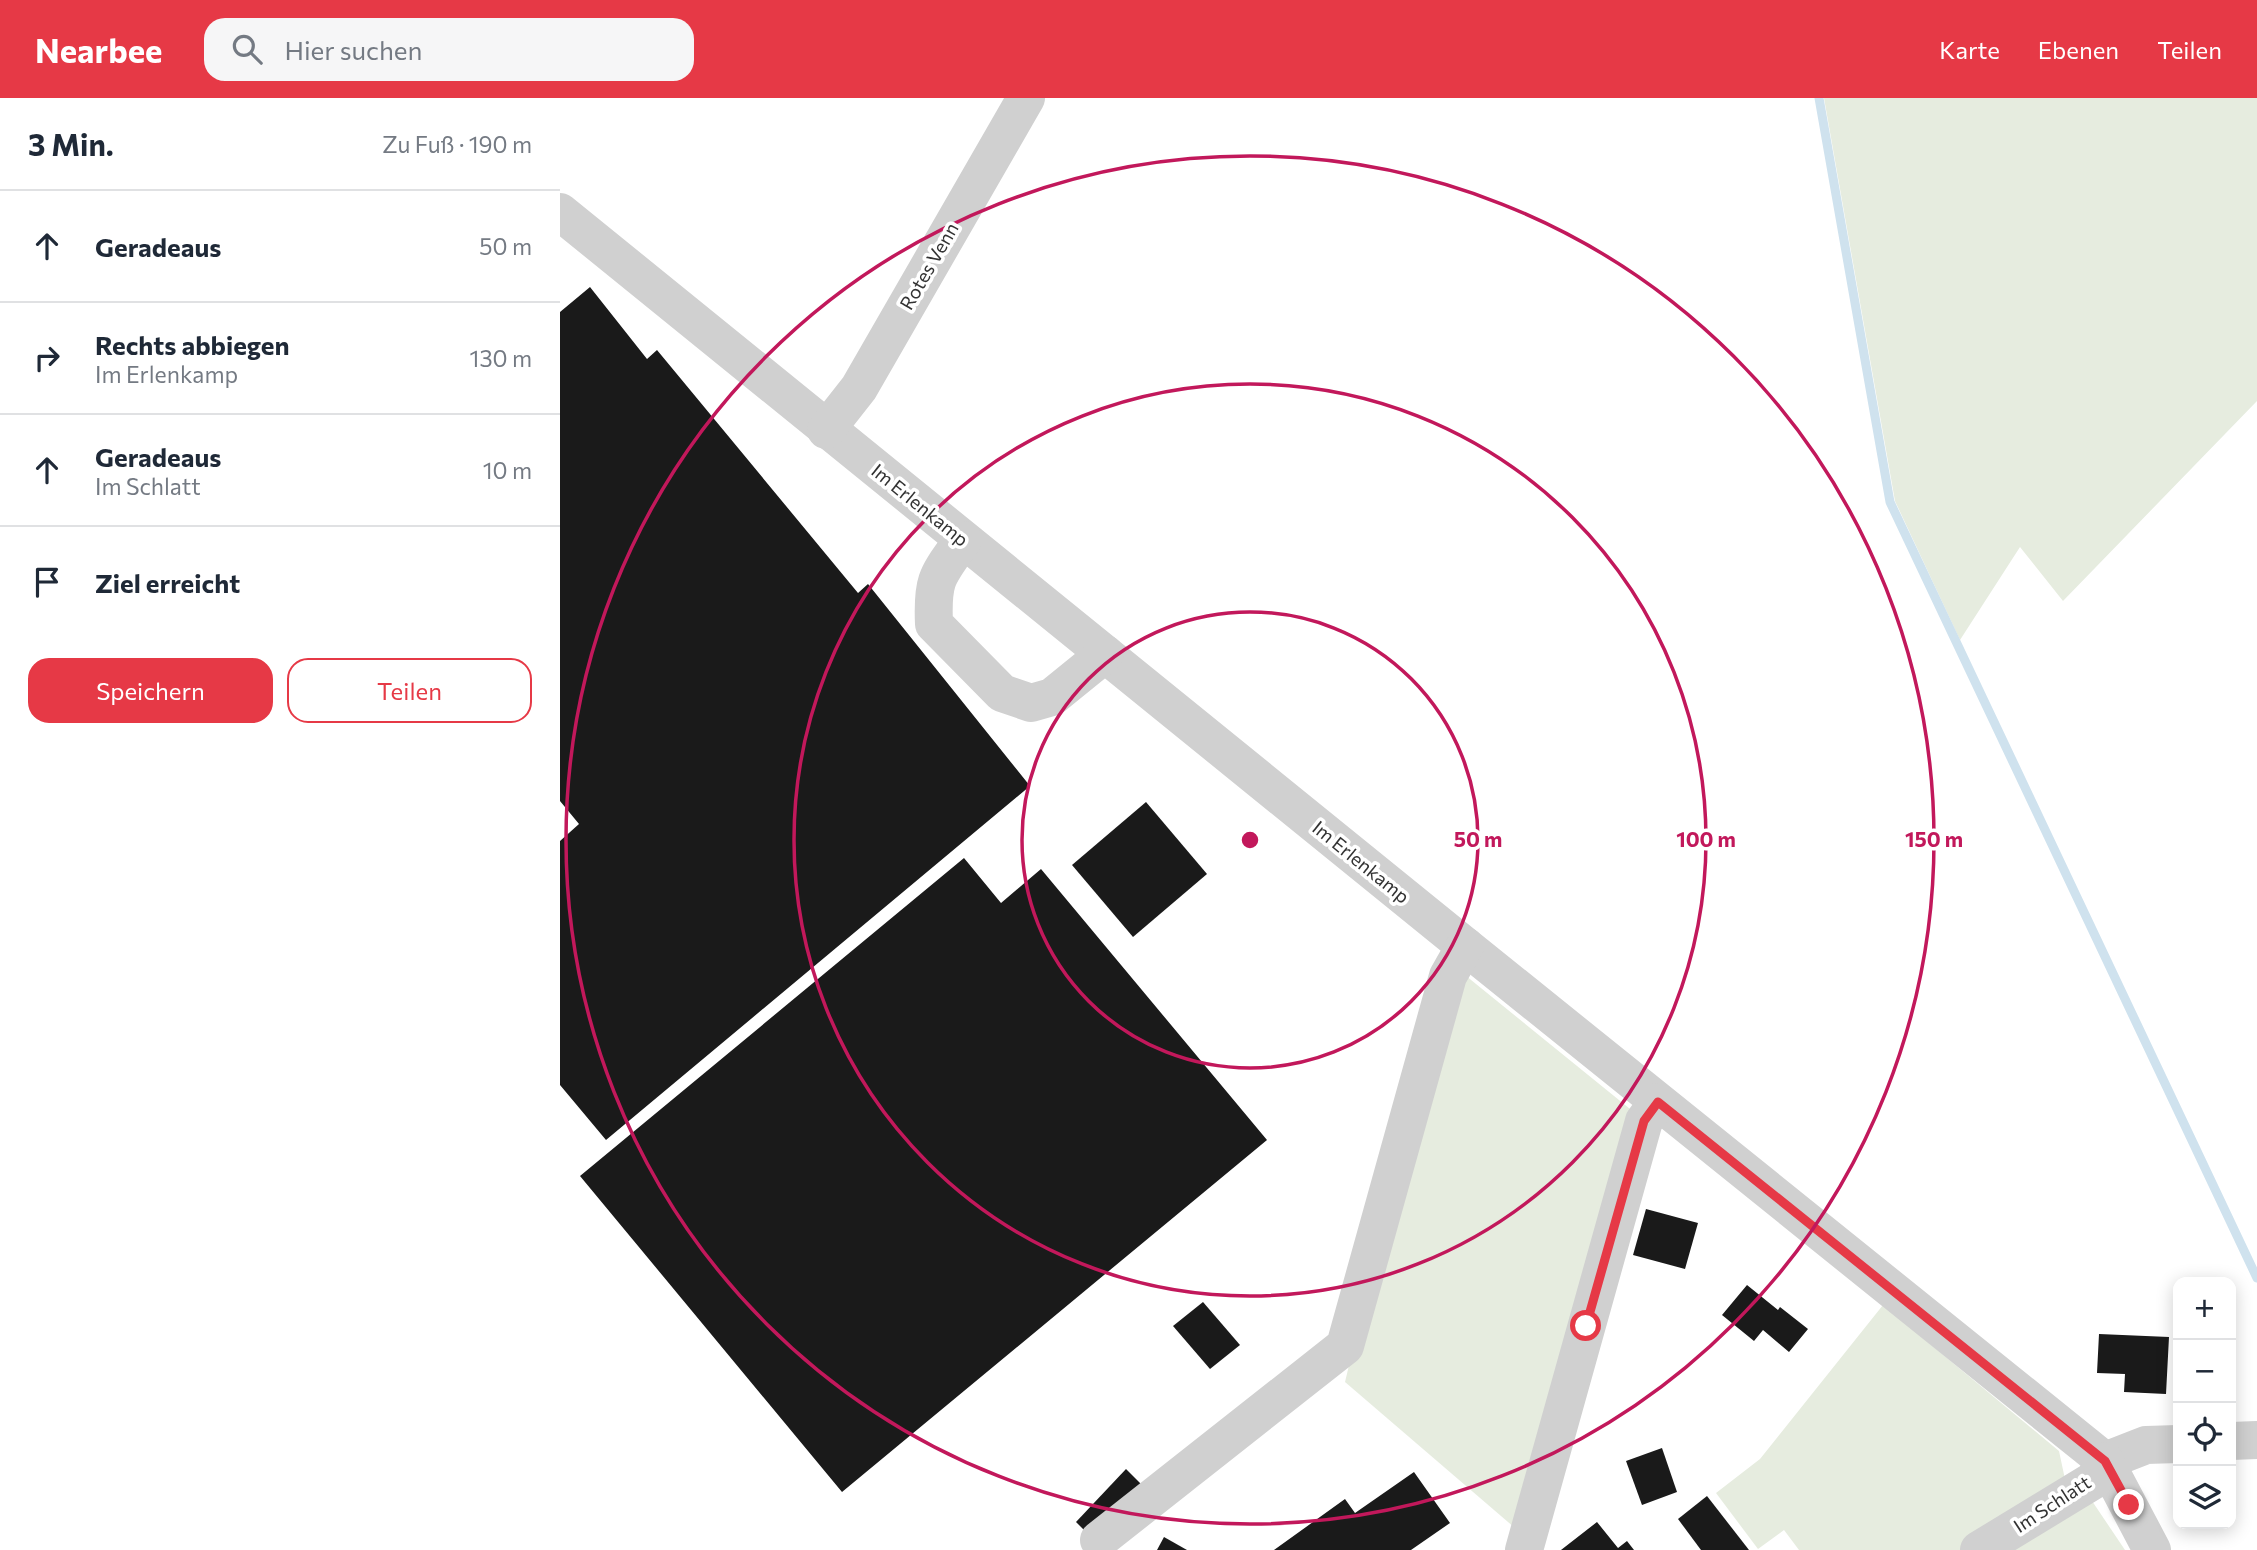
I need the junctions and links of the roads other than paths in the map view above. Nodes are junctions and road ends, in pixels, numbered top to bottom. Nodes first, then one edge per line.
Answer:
1 (1026, 98) edge
2 (560, 212) edge
3 (826, 430) junction
4 (963, 540) junction
5 (1105, 654) junction
6 (1465, 946) junction
7 (1658, 1102) junction
8 (2257, 1440) edge
9 (2236, 1441) edge
10 (2173, 1444) edge
11 (2105, 1461) junction
12 (1099, 1541) dead end
13 (1524, 1550) edge
14 (1979, 1550) edge
15 (2152, 1550) edge

1 - 3 street, Rotes Venn
2 - 3 street, Im Erlenkamp
3 - 4 street, Im Erlenkamp
4 - 5 street, Im Erlenkamp
4 - 5 street
5 - 6 street, Im Erlenkamp
6 - 7 street, Im Erlenkamp
6 - 12 street
7 - 11 street, Im Erlenkamp
7 - 13 street
8 - 9 street
10 - 11 street
11 - 14 street, Im Schlatt
11 - 15 street, Im Schlatt

